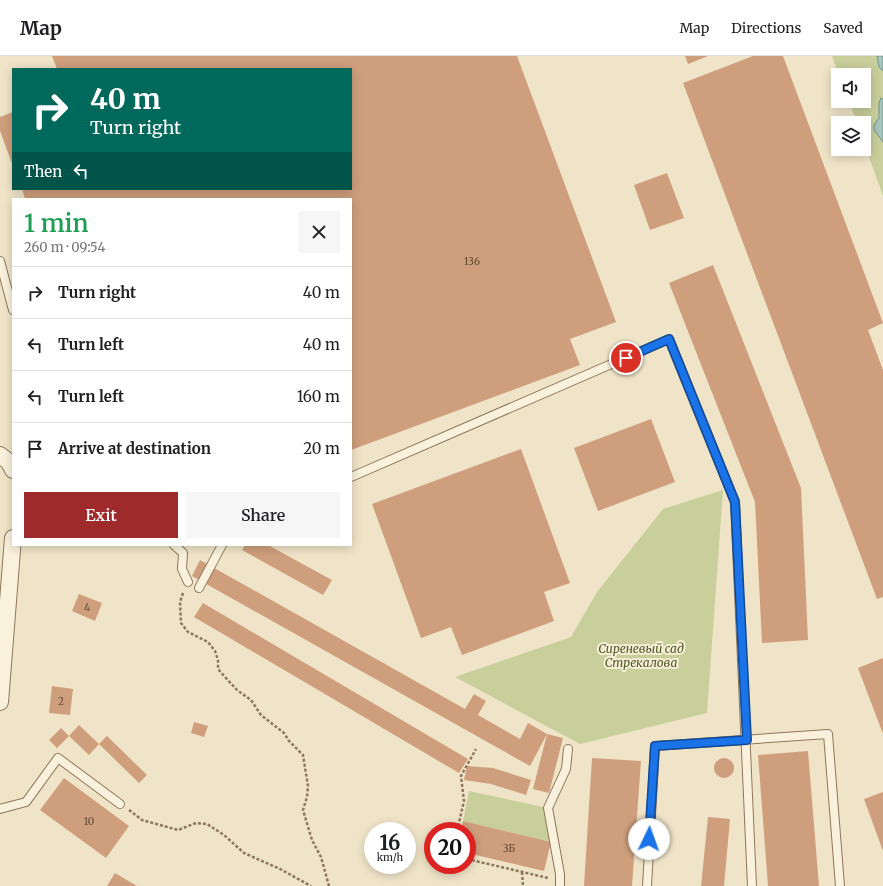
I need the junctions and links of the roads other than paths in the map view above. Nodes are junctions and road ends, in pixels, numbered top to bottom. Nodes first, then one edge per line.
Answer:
1 (0, 262) edge
2 (12, 306) edge
3 (0, 455) edge
4 (12, 468) edge
5 (352, 477) edge
6 (12, 546) edge
7 (175, 546) edge
8 (221, 546) edge
9 (188, 582) road end
10 (199, 588) dead end
11 (0, 702) edge
12 (747, 740) junction
13 (568, 749) dead end
14 (120, 804) road end
15 (0, 808) edge
16 (560, 886) edge
17 (647, 886) edge
18 (752, 886) edge
19 (840, 886) edge

1 - 2 lane
3 - 4 street
5 - 12 lane
6 - 11 street
7 - 9 lane
8 - 10 lane
12 - 17 lane
12 - 18 lane
12 - 19 lane
13 - 16 lane
14 - 15 lane

